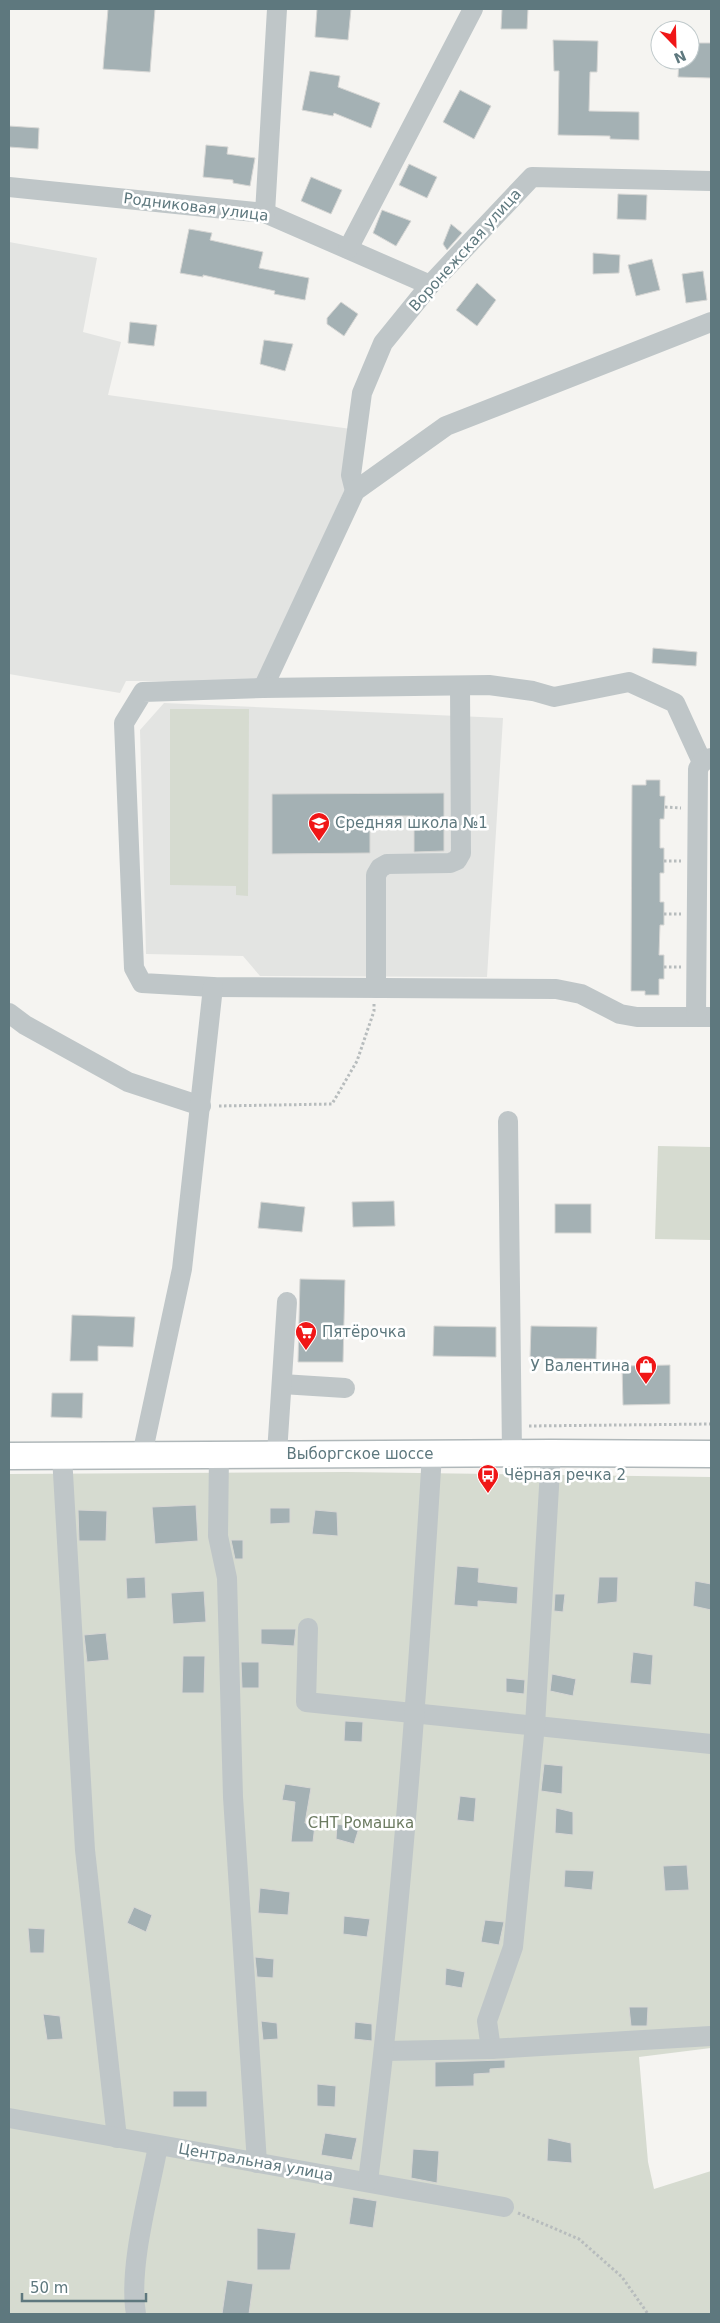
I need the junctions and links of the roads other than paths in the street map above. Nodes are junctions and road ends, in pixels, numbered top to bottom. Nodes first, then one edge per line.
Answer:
1 (278, 9) edge
2 (473, 9) edge
3 (711, 181) edge
4 (9, 187) edge
5 (265, 213) junction
6 (348, 249) junction
7 (430, 285) junction
8 (711, 322) edge
9 (355, 491) junction
10 (460, 686) junction
11 (263, 688) junction
12 (707, 760) edge
13 (704, 929) edge
14 (213, 987) junction
15 (376, 988) junction
16 (9, 1013) edge
17 (704, 1017) edge
18 (201, 1106) junction
19 (508, 1122) dead end
20 (287, 1302) dead end
21 (282, 1384) junction
22 (345, 1388) dead end
23 (512, 1453) junction
24 (552, 1453) junction
25 (218, 1454) junction
26 (277, 1454) junction
27 (432, 1454) junction
28 (711, 1454) edge
29 (142, 1455) junction
30 (9, 1456) edge
31 (62, 1456) junction
32 (308, 1628) dead end
33 (416, 1715) junction
34 (535, 1725) junction
35 (711, 1744) edge
36 (711, 2036) edge
37 (491, 2049) junction
38 (384, 2052) junction
39 (9, 2118) edge
40 (117, 2138) junction
41 (158, 2146) junction
42 (257, 2163) junction
43 (368, 2181) junction
44 (504, 2207) road end
45 (136, 2314) edge

1 - 5 street
2 - 6 street
3 - 7 street, Воронежская улица
4 - 5 street, Родниковая улица
5 - 6 street, Родниковая улица
6 - 7 street, Родниковая улица
7 - 9 street, Воронежская улица
8 - 9 street
9 - 11 street
10 - 11 street
10 - 12 street
10 - 15 street
11 - 14 street
12 - 13 street
13 - 17 street
14 - 15 street
14 - 18 street
15 - 17 street
16 - 18 street
18 - 29 street
19 - 23 street
20 - 21 street
21 - 22 street
21 - 26 street
23 - 24 main road, Выборгское шоссе
23 - 27 main road, Выборгское шоссе
24 - 28 main road, Выборгское шоссе
24 - 34 street
25 - 26 main road, Выборгское шоссе
25 - 29 main road, Выборгское шоссе
25 - 42 street
26 - 27 main road, Выборгское шоссе
27 - 33 street
29 - 31 main road, Выборгское шоссе
30 - 31 main road, Выборгское шоссе
31 - 40 street
32 - 33 street
33 - 34 street
33 - 38 street
34 - 35 street
34 - 37 street
36 - 37 street
37 - 38 street
38 - 43 street
39 - 40 street, Центральная улица
40 - 41 street, Центральная улица
41 - 42 street, Центральная улица
41 - 45 street
42 - 43 street, Центральная улица
43 - 44 street, Центральная улица

